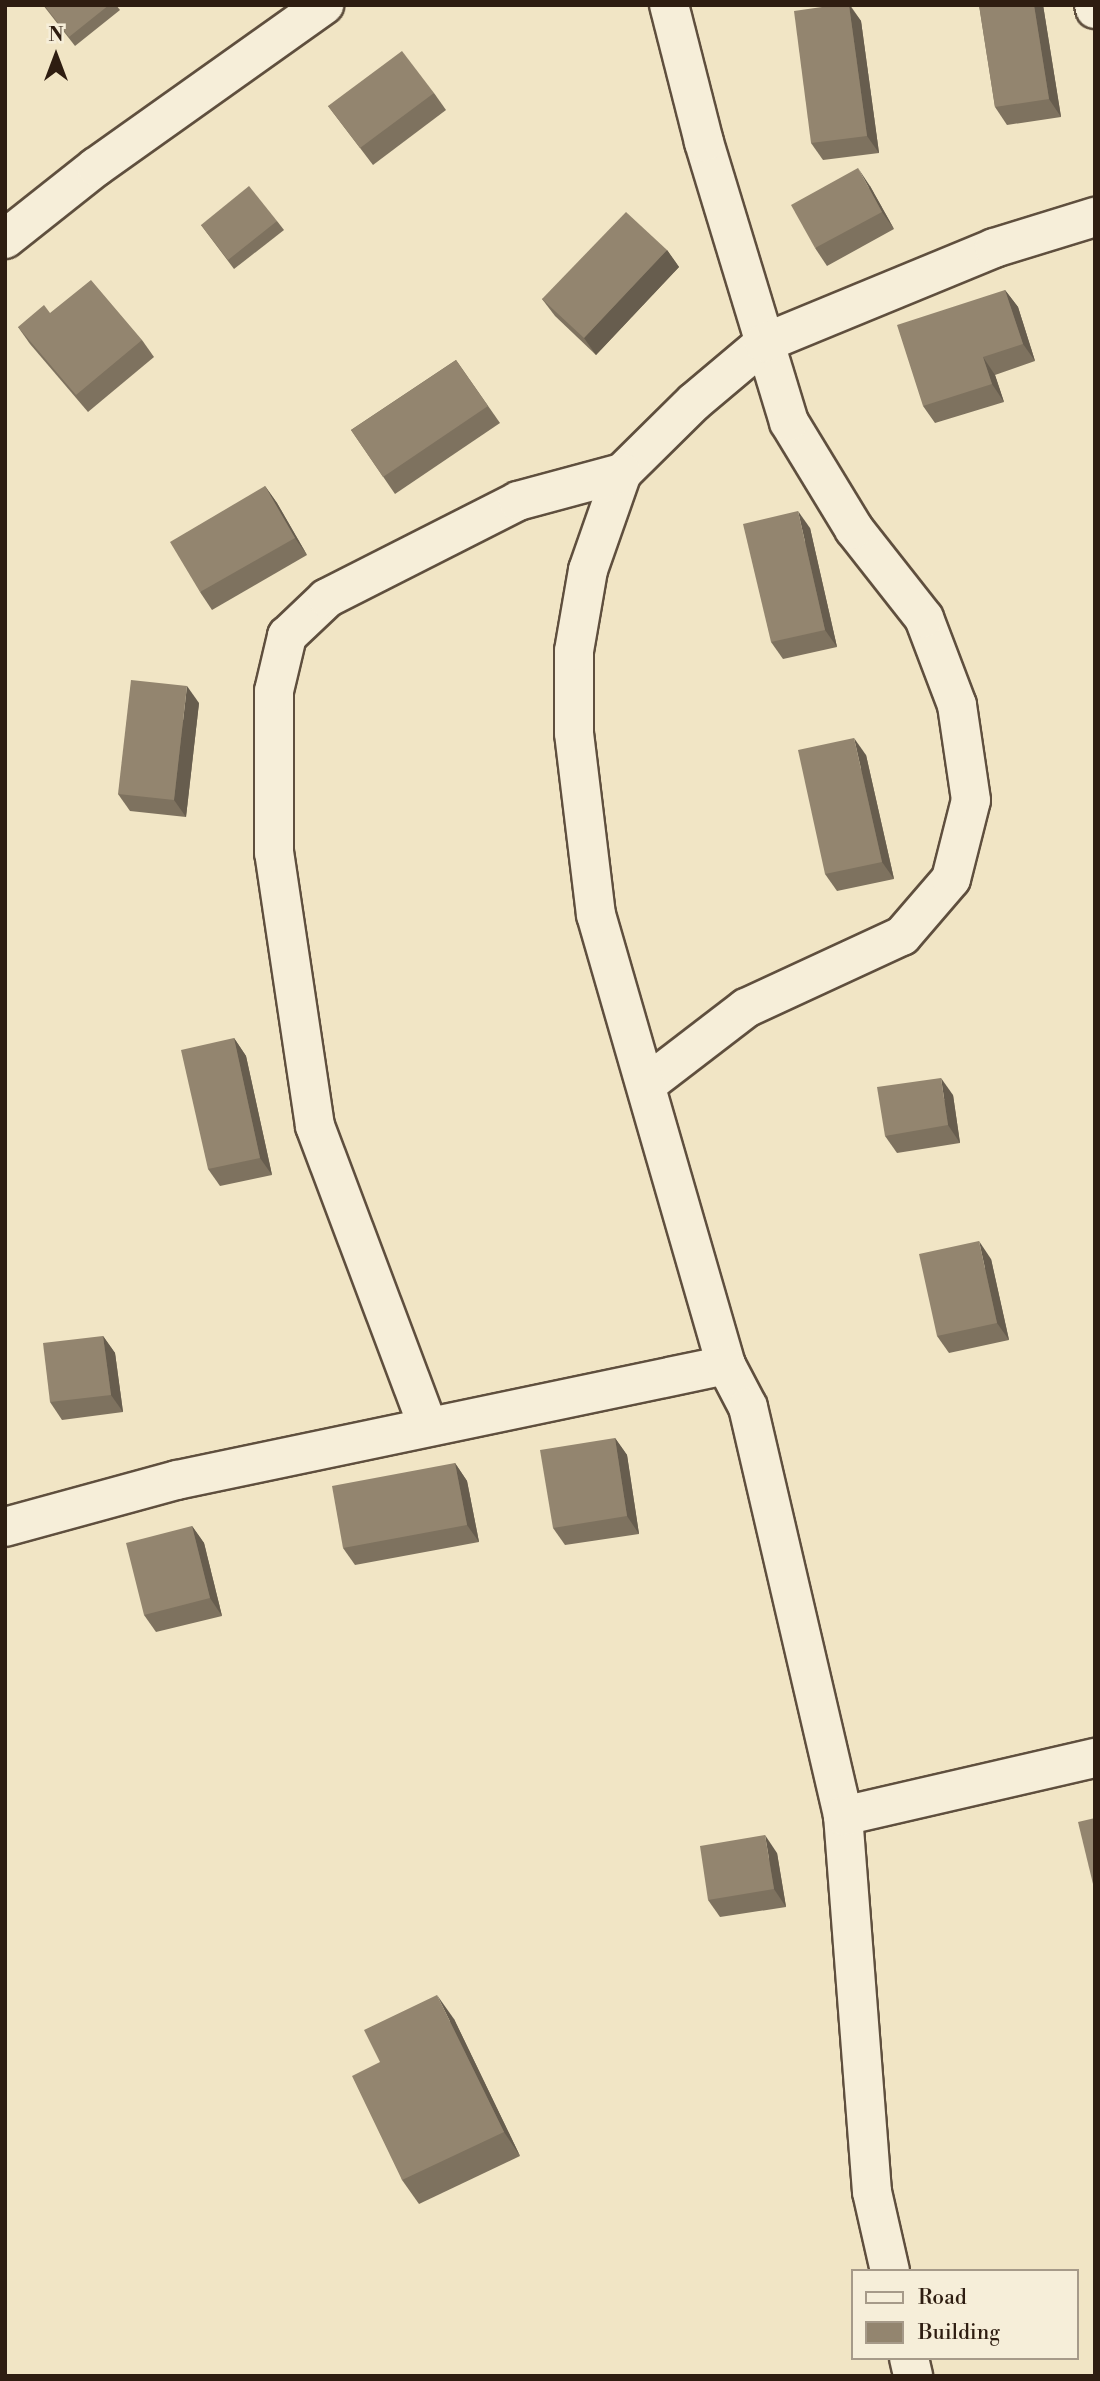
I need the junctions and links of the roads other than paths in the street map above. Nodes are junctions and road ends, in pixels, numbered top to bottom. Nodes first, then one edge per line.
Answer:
1 (324, 5) edge
2 (669, 5) edge
3 (1095, 217) edge
4 (5, 239) edge
5 (764, 343) junction
6 (622, 473) junction
7 (647, 1084) junction
8 (726, 1365) junction
9 (427, 1424) junction
10 (5, 1527) edge
11 (1095, 1758) edge
12 (843, 1816) junction
13 (890, 2269) edge

1 - 4 street
2 - 5 street
3 - 5 street
5 - 6 street
5 - 7 street
6 - 7 street
6 - 9 street
7 - 8 street
8 - 9 street
8 - 12 street
9 - 10 street
11 - 12 street
12 - 13 street

